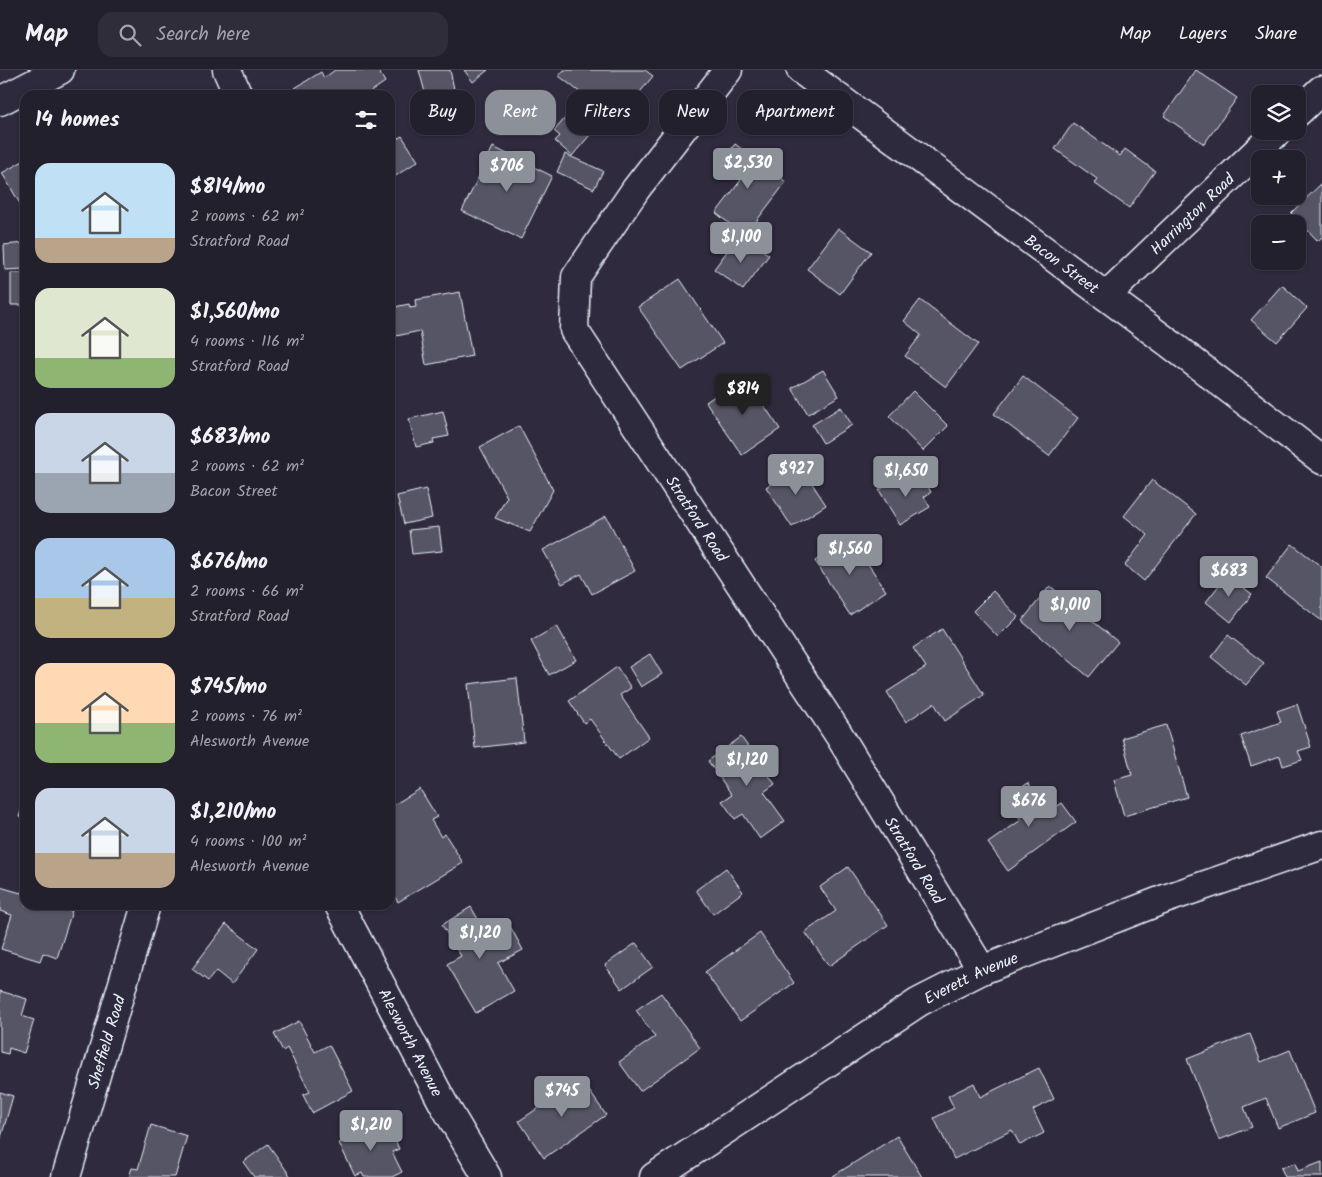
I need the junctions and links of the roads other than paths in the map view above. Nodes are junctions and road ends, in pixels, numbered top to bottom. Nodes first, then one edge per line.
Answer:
1 (60, 70) edge
2 (227, 70) edge
3 (728, 70) edge
4 (801, 70) edge
5 (21, 90) edge
6 (236, 90) edge
7 (1321, 90) dead end
8 (20, 91) edge
9 (0, 101) edge
10 (1306, 104) edge
11 (1269, 140) edge
12 (1106, 296) junction
13 (1322, 460) edge
14 (1322, 845) edge
15 (145, 910) edge
16 (342, 910) edge
17 (982, 970) junction
18 (66, 1177) edge
19 (487, 1177) edge
20 (654, 1177) edge

1 - 5 street
2 - 6 street
3 - 17 street, Stratford Road
4 - 12 street, Bacon Street
7 - 10 street
8 - 9 street
11 - 12 street, Harrington Road
12 - 13 street, Bacon Street
14 - 17 street, Everett Avenue
15 - 18 street, Sheffield Road
16 - 19 street, Alesworth Avenue
17 - 20 street, Everett Avenue

